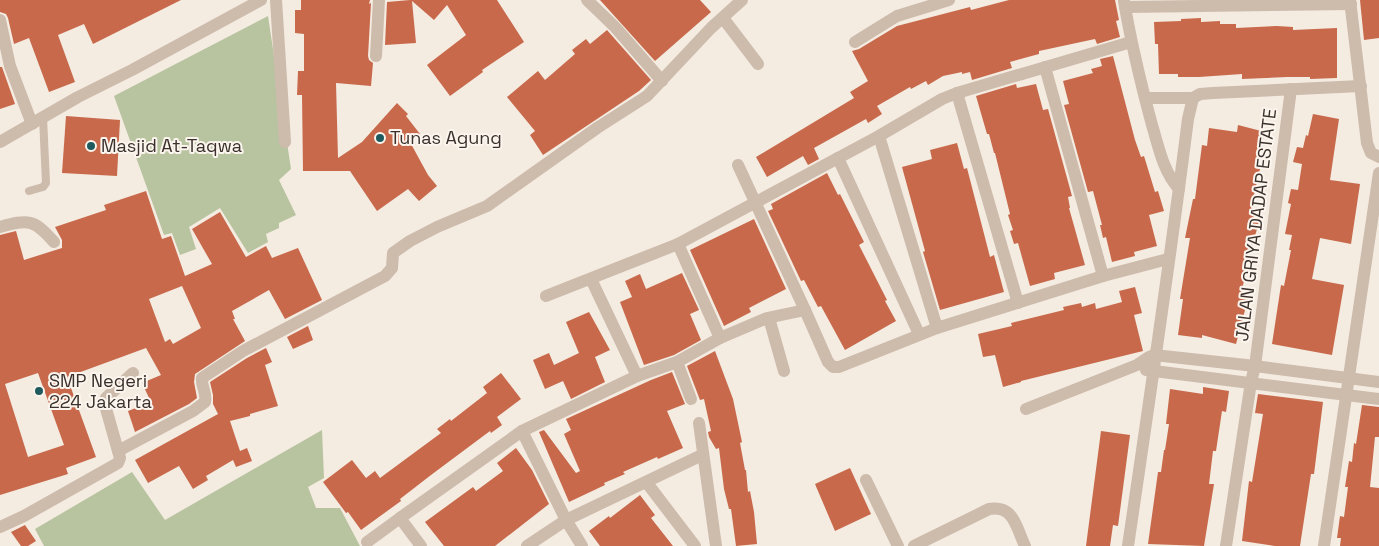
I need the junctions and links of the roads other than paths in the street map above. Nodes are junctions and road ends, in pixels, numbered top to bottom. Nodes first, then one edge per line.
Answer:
1 (260, 0) edge
2 (276, 0) edge
3 (379, 0) edge
4 (586, 0) edge
5 (742, 0) edge
6 (949, 0) edge
7 (1351, 2) edge
8 (1125, 4) edge
9 (723, 18) junction
10 (0, 20) edge
11 (855, 42) dead end
12 (1131, 42) junction
13 (376, 56) dead end
14 (758, 64) dead end
15 (1045, 67) junction
16 (662, 81) junction
17 (1361, 86) junction
18 (1291, 89) junction
19 (957, 93) junction
20 (1145, 98) junction
21 (1193, 98) junction
22 (38, 120) junction
23 (879, 136) junction
24 (0, 142) edge
25 (285, 142) dead end
26 (1379, 157) edge
27 (838, 158) junction
28 (738, 165) dead end
29 (1379, 173) edge
30 (1179, 189) junction
31 (29, 192) dead end
32 (756, 202) junction
33 (0, 226) edge
34 (54, 242) dead end
35 (678, 244) junction
36 (1168, 258) junction
37 (1103, 276) junction
38 (591, 279) junction
39 (546, 296) dead end
40 (1018, 303) junction
41 (805, 310) junction
42 (769, 318) junction
43 (937, 328) junction
44 (919, 334) junction
45 (720, 338) junction
46 (1157, 355) junction
47 (677, 362) junction
48 (1137, 366) junction
49 (1255, 366) junction
50 (784, 371) dead end
51 (133, 372) dead end
52 (1154, 372) junction
53 (637, 376) junction
54 (1349, 379) junction
55 (1251, 382) junction
56 (1379, 382) edge
57 (1346, 395) junction
58 (691, 399) dead end
59 (1379, 399) edge
60 (1026, 409) dead end
61 (699, 423) dead end
62 (522, 431) junction
63 (118, 451) junction
64 (702, 456) junction
65 (866, 480) dead end
66 (647, 483) junction
67 (400, 518) junction
68 (566, 520) junction
69 (0, 527) edge
70 (367, 542) dead end
71 (421, 546) edge
72 (527, 546) edge
73 (582, 546) edge
74 (695, 546) edge
75 (716, 546) edge
76 (898, 546) edge
77 (914, 546) edge
78 (1025, 546) edge
79 (1128, 546) edge
80 (1226, 546) edge
81 (1324, 546) edge

1 - 22 street
2 - 25 street
3 - 13 street
4 - 16 street
5 - 9 street
6 - 11 street
7 - 8 street
7 - 17 street
8 - 12 street
9 - 14 street
9 - 16 street
10 - 22 street
12 - 15 street
12 - 20 street
15 - 19 street
15 - 37 street
16 - 63 street
17 - 18 street, JALAN GRIYA DADAP ESTATE
17 - 26 street
18 - 21 street, JALAN GRIYA DADAP ESTATE
18 - 49 street, JALAN GRIYA DADAP ESTATE
19 - 23 street
19 - 40 street
20 - 21 street, JALAN GRIYA DADAP ESTATE
20 - 30 street
21 - 30 street
22 - 24 street
22 - 31 lane
23 - 27 street
23 - 43 street
27 - 32 street
27 - 44 street
28 - 32 street
29 - 54 street
30 - 36 street
32 - 35 street
32 - 41 street
33 - 34 street
35 - 38 street
35 - 45 street
36 - 37 street
36 - 46 street
37 - 40 street
38 - 39 street
38 - 53 street
40 - 43 street
41 - 42 street
41 - 44 street
42 - 45 street
42 - 50 street
43 - 44 street
45 - 47 street
46 - 48 street
46 - 49 street, JALAN GRIYA DADAP ESTATE
46 - 52 street
47 - 53 street
47 - 58 street
48 - 52 street
48 - 60 street
49 - 54 street, JALAN GRIYA DADAP ESTATE
49 - 55 street, JALAN GRIYA DADAP ESTATE
51 - 63 street
52 - 55 street
52 - 79 street
53 - 62 street
54 - 56 street, JALAN GRIYA DADAP ESTATE
54 - 57 street
55 - 57 street
55 - 80 street, JALAN GRIYA DADAP ESTATE
57 - 59 street
57 - 81 street
61 - 64 street
62 - 67 street
62 - 68 street
63 - 69 street
64 - 66 street
64 - 75 street
65 - 76 street
66 - 68 street
66 - 74 street
67 - 70 street
67 - 71 street
68 - 72 street
68 - 73 street
77 - 78 street

